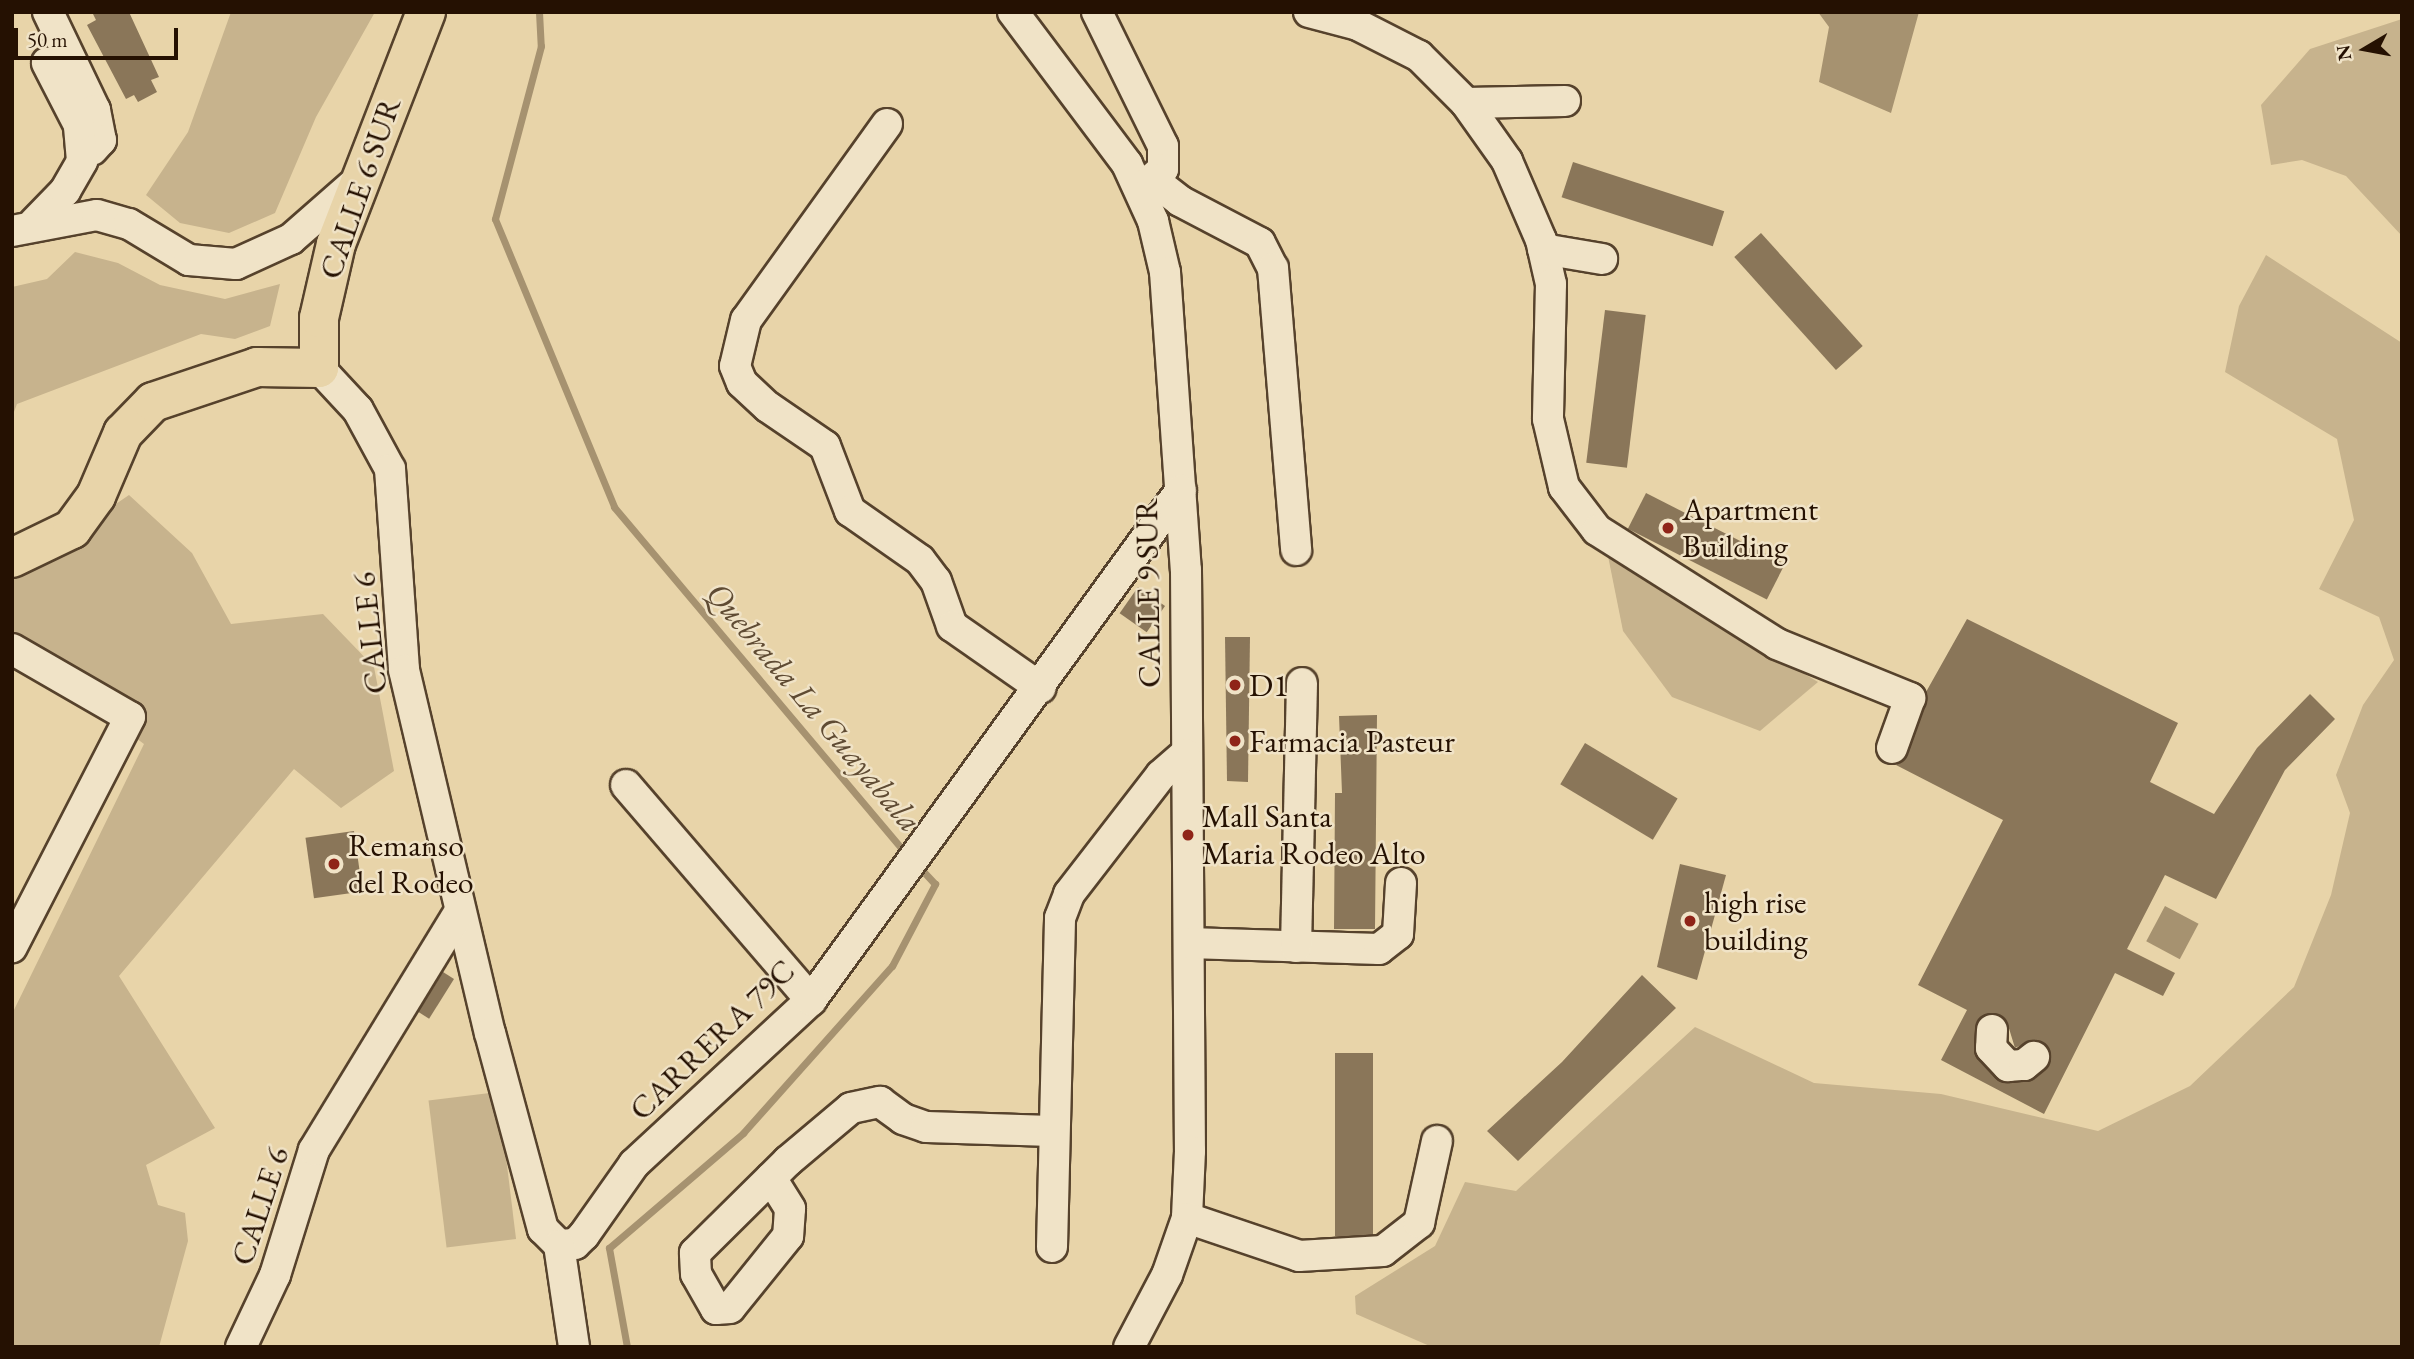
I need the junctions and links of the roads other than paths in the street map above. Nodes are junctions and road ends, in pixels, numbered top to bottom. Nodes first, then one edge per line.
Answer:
1 (48, 12) edge
2 (426, 12) edge
3 (1013, 12) edge
4 (1097, 12) edge
5 (1309, 12) edge
6 (47, 63) dead end
7 (1565, 101) dead end
8 (1466, 103) junction
9 (887, 124) dead end
10 (82, 161) junction
11 (356, 182) junction
12 (1147, 184) junction
13 (23, 227) edge
14 (1543, 249) junction
15 (1602, 259) dead end
16 (318, 368) junction
17 (1181, 490) junction
18 (1296, 550) dead end
19 (12, 558) edge
20 (1134, 560) junction
21 (1186, 570) junction
22 (12, 649) edge
23 (1302, 683) dead end
24 (1041, 688) junction
25 (1892, 748) dead end
26 (1185, 754) junction
27 (626, 785) dead end
28 (1401, 883) dead end
29 (460, 911) junction
30 (1189, 943) junction
31 (12, 947) edge
32 (1296, 947) junction
33 (811, 1000) junction
34 (1992, 1031) dead end
35 (2034, 1057) dead end
36 (1052, 1131) junction
37 (1437, 1141) dead end
38 (771, 1178) dead end
39 (1187, 1218) junction
40 (556, 1244) junction
41 (1052, 1247) dead end
42 (241, 1347) edge
43 (574, 1347) edge
44 (1130, 1347) edge

1 - 10 street
2 - 11 main road, CALLE 6 SUR
3 - 12 street, CALLE 9 SUR
4 - 12 street
5 - 8 street
6 - 10 street
7 - 8 street
8 - 14 street
9 - 24 street
10 - 13 street
11 - 13 street
11 - 16 main road, CALLE 6 SUR
12 - 17 street, CALLE 9 SUR
12 - 18 street
14 - 15 street
14 - 25 street
16 - 19 main road
16 - 29 street, CALLE 6
17 - 20 street, CARRERA 79C
17 - 21 street, CALLE 9 SUR
20 - 21 street
20 - 24 street, CARRERA 79C
21 - 26 street, CALLE 9 SUR
22 - 31 street
23 - 32 street
24 - 33 street, CARRERA 79C
26 - 30 street, CALLE 9 SUR
26 - 36 street
27 - 33 street
28 - 32 street
29 - 40 street, CALLE 6
29 - 42 street, CALLE 6
30 - 32 street
30 - 39 street, CALLE 9 SUR
33 - 40 street, CARRERA 79C
34 - 35 street
36 - 38 street
36 - 41 street
37 - 39 street
39 - 44 street, CALLE 9 SUR
40 - 43 street, CALLE 6

